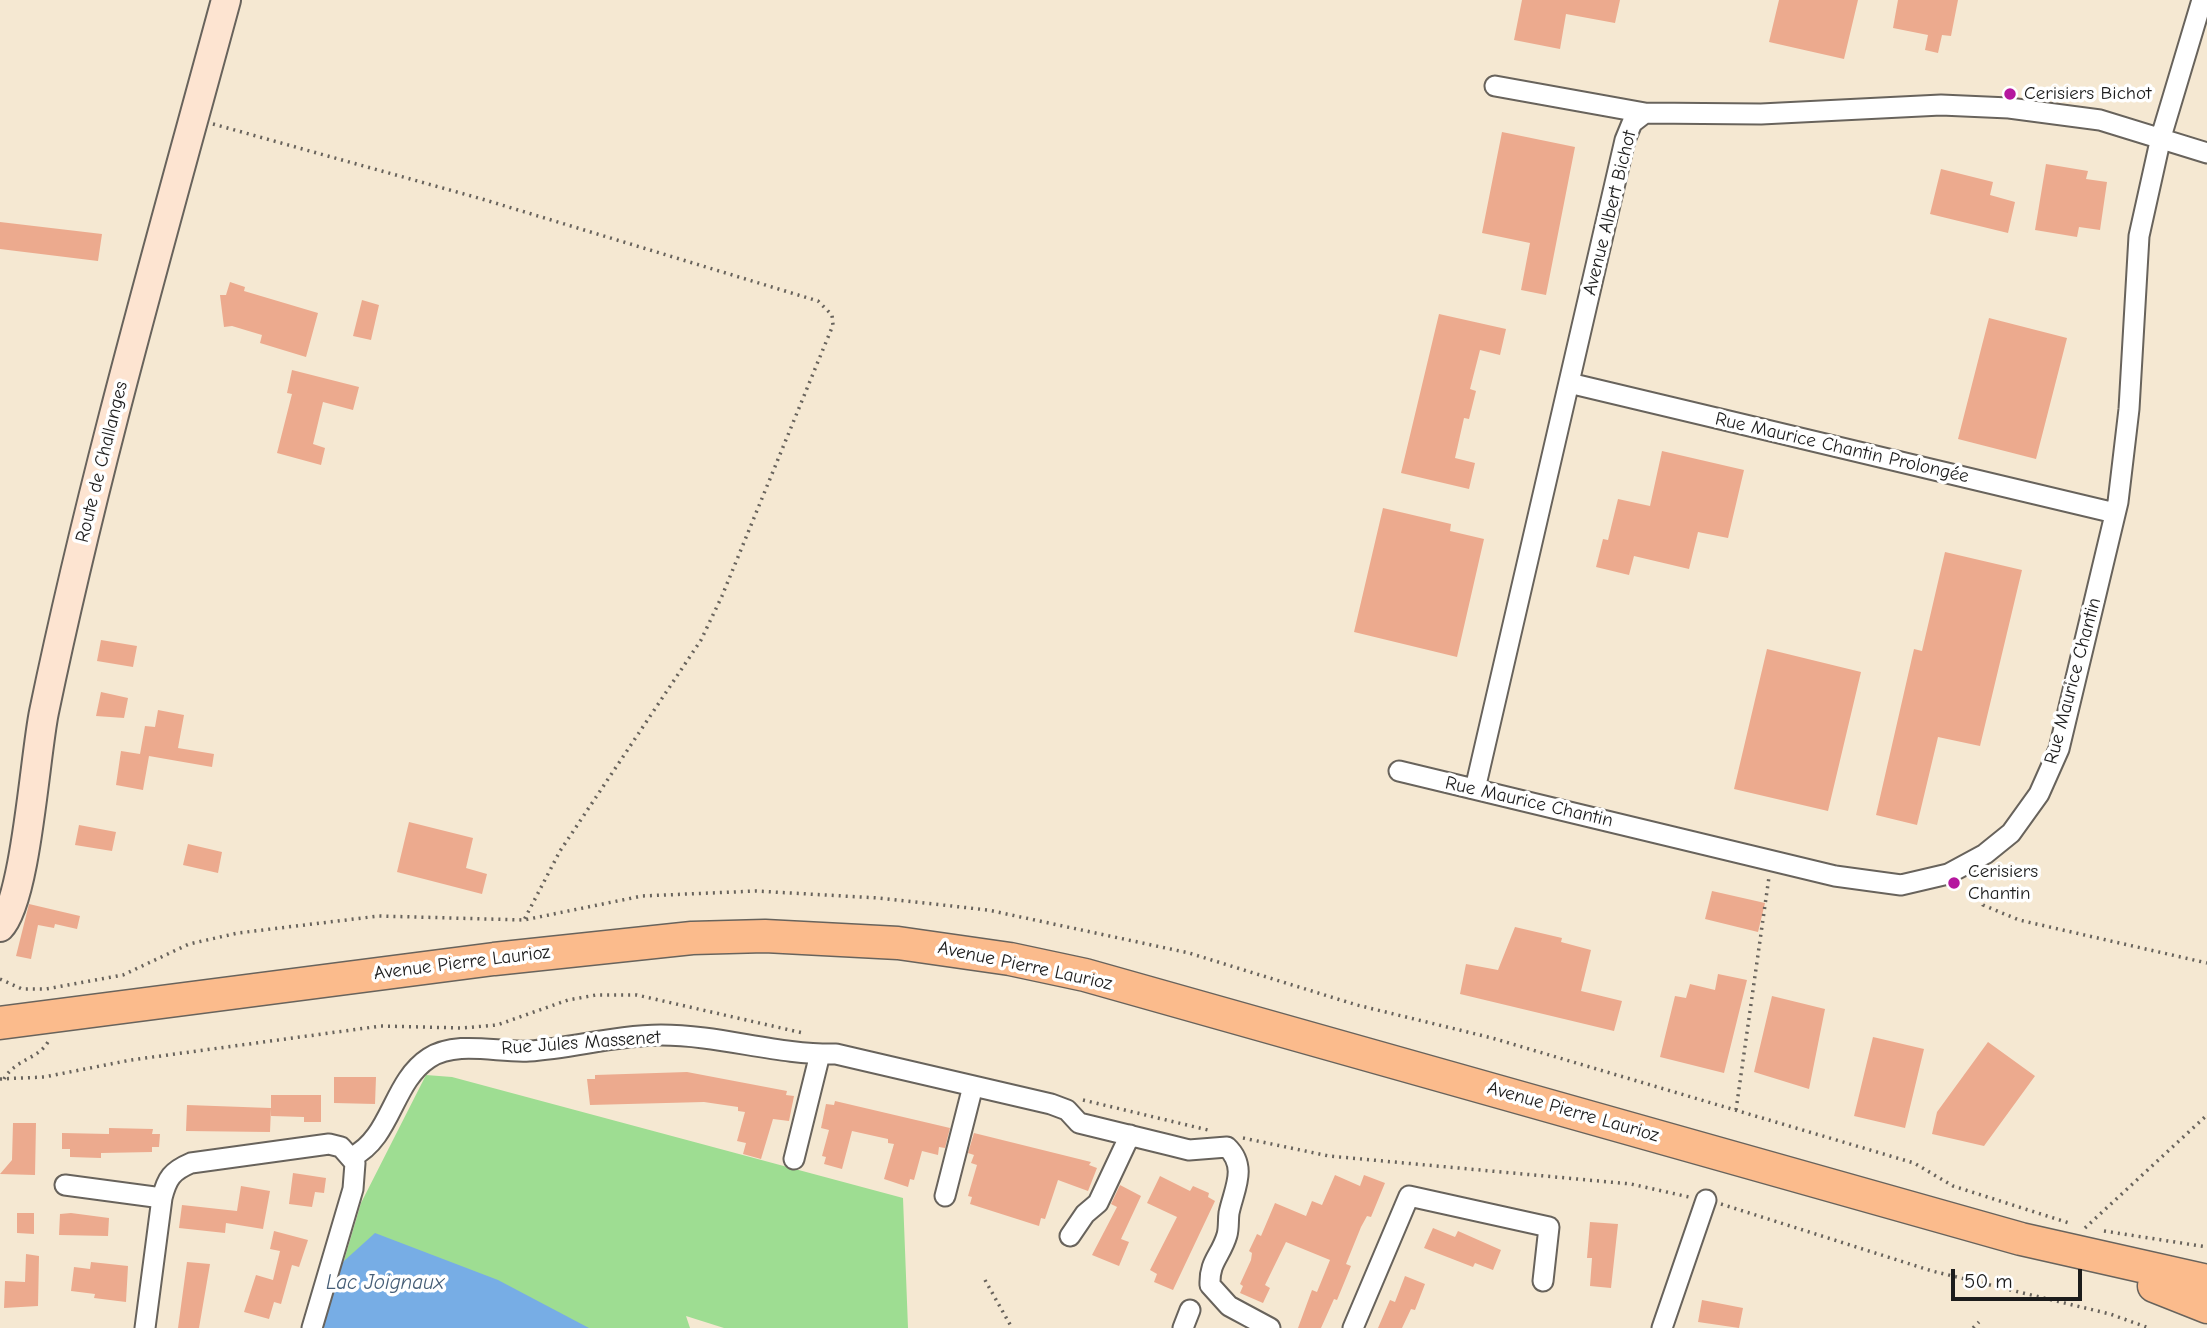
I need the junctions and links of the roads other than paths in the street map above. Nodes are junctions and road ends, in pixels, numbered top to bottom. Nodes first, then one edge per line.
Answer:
1 (226, 0) edge
2 (2202, 0) edge
3 (1495, 86) dead end
4 (1645, 113) junction
5 (2161, 137) junction
6 (2207, 153) edge
7 (1569, 383) junction
8 (2115, 513) junction
9 (1399, 771) dead end
10 (1475, 789) junction
11 (0, 927) edge
12 (0, 1023) edge
13 (820, 1054) junction
14 (973, 1086) junction
15 (1130, 1135) junction
16 (352, 1157) junction
17 (794, 1159) dead end
18 (65, 1185) dead end
19 (944, 1196) dead end
20 (162, 1198) junction
21 (1706, 1200) dead end
22 (1070, 1236) dead end
23 (2021, 1239) junction
24 (2207, 1280) edge
25 (1543, 1281) dead end
26 (2207, 1307) edge
27 (145, 1328) edge
28 (312, 1328) edge
29 (1270, 1328) edge
30 (1353, 1328) edge
31 (1662, 1328) edge

1 - 11 street, Route de Challanges
2 - 5 street, Rue Maurice Chantin
3 - 4 street
4 - 5 street, Avenue Albert Bichot
4 - 7 street, Avenue Albert Bichot
5 - 6 street, Avenue Albert Bichot
5 - 8 street, Rue Maurice Chantin
7 - 8 street, Rue Maurice Chantin Prolongée
7 - 10 street, Avenue Albert Bichot
8 - 10 street, Rue Maurice Chantin
9 - 10 street, Rue Maurice Chantin
12 - 23 main road, Avenue Pierre Laurioz
13 - 14 street, Rue Jules Massenet
13 - 16 street, Rue Jules Massenet
13 - 17 street
14 - 15 street, Rue Jules Massenet
14 - 19 street
15 - 22 street
15 - 29 street, Rue Jules Massenet
16 - 20 street
16 - 28 street
18 - 20 street
20 - 27 street
21 - 31 street
23 - 24 main road, Avenue Pierre Laurioz
23 - 26 main road, Avenue Pierre Laurioz
25 - 30 street

